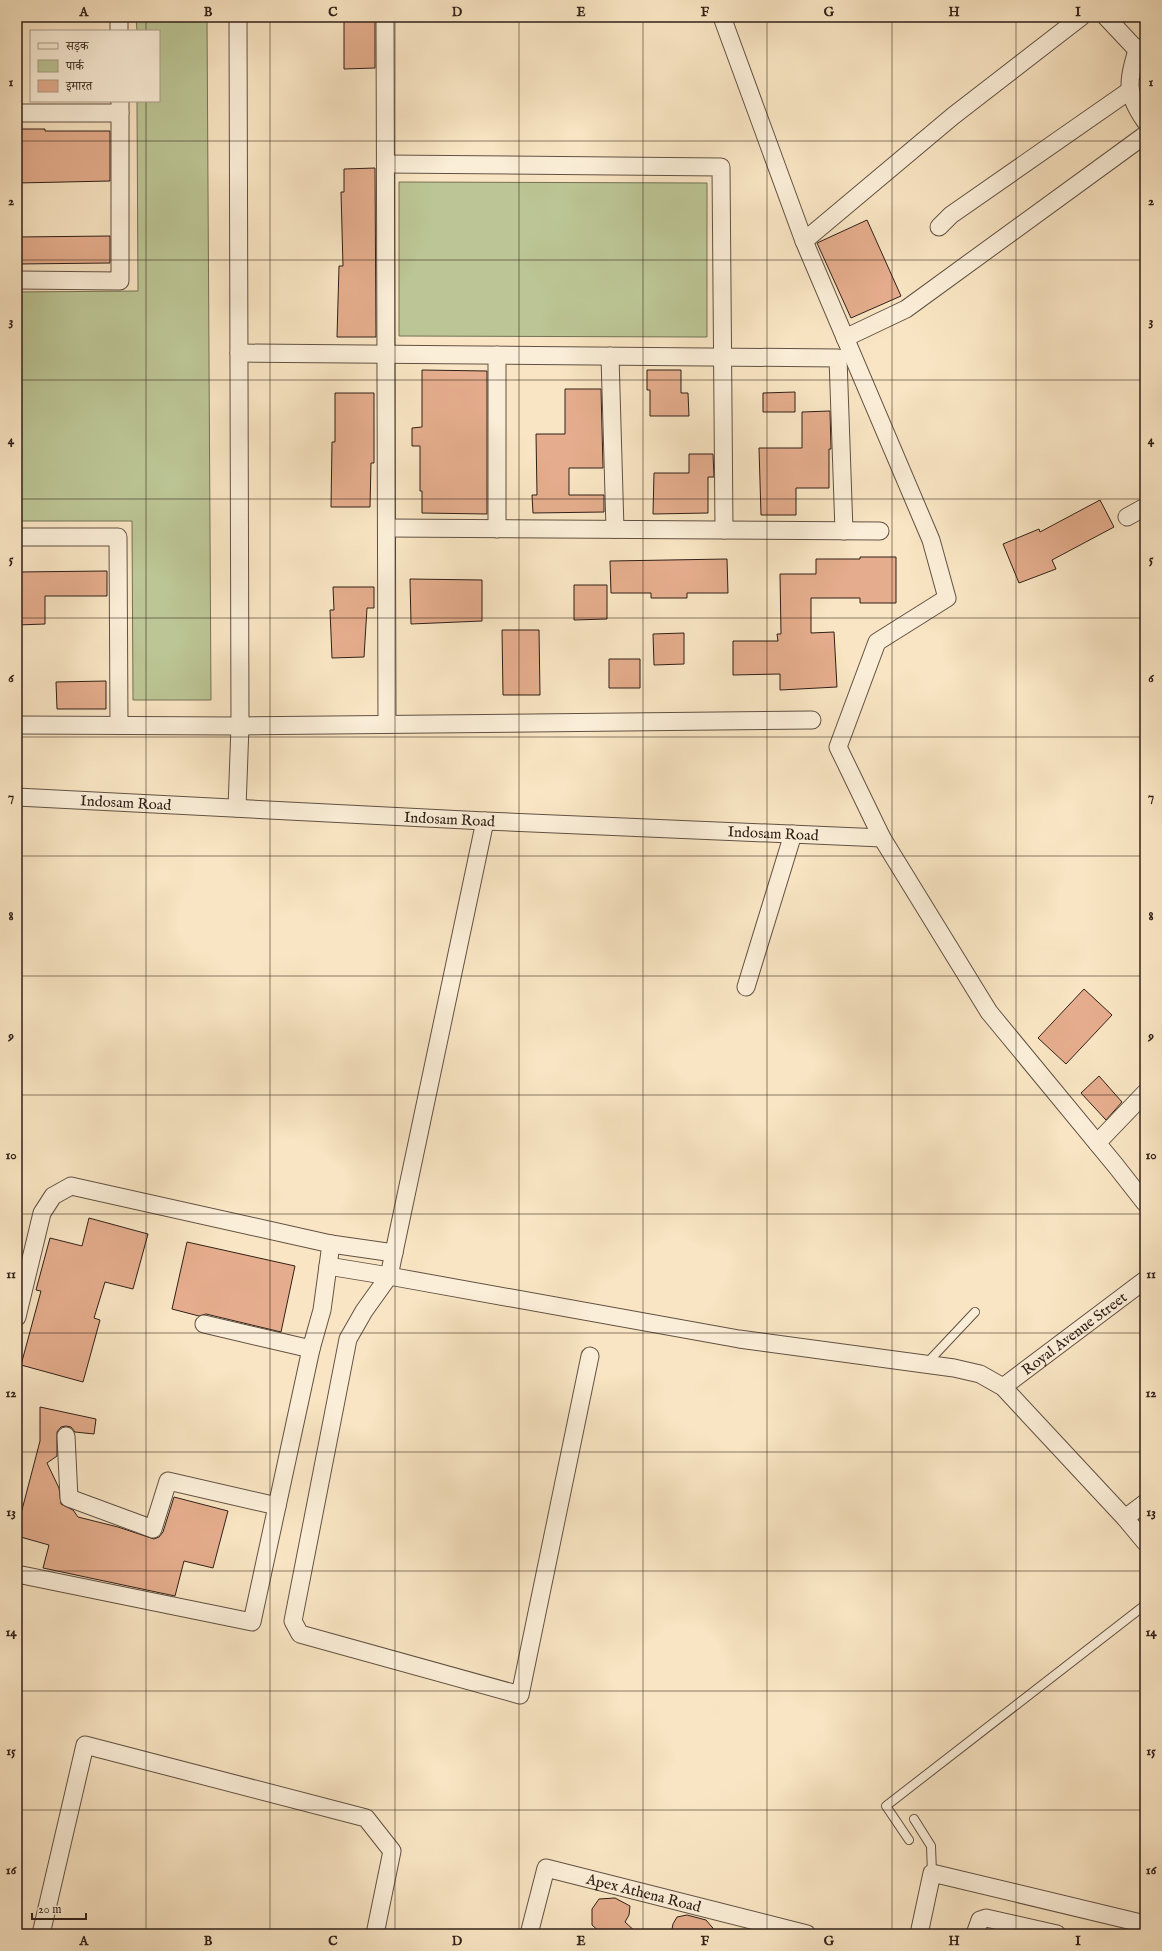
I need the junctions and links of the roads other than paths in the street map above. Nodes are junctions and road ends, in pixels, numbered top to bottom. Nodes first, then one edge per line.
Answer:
1 (119, 17) edge
2 (238, 17) edge
3 (385, 17) edge
4 (722, 17) edge
5 (1082, 17) edge
6 (1106, 17) edge
7 (119, 30) edge
8 (1141, 48) edge
9 (1129, 91) junction
10 (120, 107) edge
11 (17, 113) edge
12 (1145, 121) edge
13 (1145, 135) edge
14 (386, 164) junction
15 (939, 227) dead end
16 (804, 241) junction
17 (17, 280) edge
18 (845, 338) junction
19 (240, 353) junction
20 (387, 354) junction
21 (497, 355) junction
22 (610, 356) junction
23 (723, 357) junction
24 (1145, 507) edge
25 (1127, 517) dead end
26 (387, 528) junction
27 (497, 529) junction
28 (615, 529) junction
29 (724, 530) junction
30 (844, 531) junction
31 (880, 531) dead end
32 (17, 537) edge
33 (812, 720) dead end
34 (387, 724) junction
35 (17, 725) edge
36 (119, 725) junction
37 (240, 726) junction
38 (17, 797) edge
39 (237, 808) junction
40 (485, 821) junction
41 (793, 834) junction
42 (882, 838) junction
43 (746, 987) dead end
44 (1145, 1093) edge
45 (1098, 1142) junction
46 (1145, 1203) edge
47 (331, 1244) junction
48 (394, 1253) junction
49 (328, 1266) junction
50 (389, 1276) junction
51 (1145, 1280) edge
52 (974, 1312) dead end
53 (17, 1317) edge
54 (204, 1324) dead end
55 (311, 1349) junction
56 (590, 1356) dead end
57 (926, 1364) junction
58 (1003, 1387) junction
59 (66, 1436) dead end
60 (1145, 1503) edge
61 (277, 1506) junction
62 (1125, 1518) junction
63 (1145, 1542) edge
64 (17, 1574) edge
65 (1145, 1606) edge
66 (914, 1819) dead end
67 (909, 1840) dead end
68 (932, 1873) junction
69 (1145, 1924) edge
70 (41, 1934) edge
71 (375, 1934) edge
72 (529, 1934) edge
73 (807, 1934) edge
74 (919, 1934) edge
75 (975, 1934) edge
76 (1057, 1934) edge

1 - 7 street
2 - 19 street
3 - 14 street
4 - 16 street
5 - 16 street
6 - 8 street
8 - 9 street
9 - 12 street
9 - 15 street
10 - 11 street
10 - 17 street
13 - 18 street
14 - 20 street
14 - 23 street
16 - 18 street
18 - 42 street
19 - 20 street
19 - 37 street
20 - 21 street
20 - 26 street
21 - 22 street
21 - 27 street
22 - 23 street
22 - 28 street
23 - 29 street
23 - 30 street
24 - 25 street
26 - 27 street
26 - 34 street
27 - 28 street
28 - 29 street
29 - 30 street
30 - 31 street
32 - 36 street
33 - 34 street
34 - 37 street
35 - 36 street
36 - 37 street
37 - 39 street
38 - 39 street, Indosam Road
39 - 40 street, Indosam Road
40 - 41 street, Indosam Road
40 - 48 street
41 - 42 street, Indosam Road
41 - 43 street
42 - 45 street
44 - 45 street
45 - 46 street
47 - 48 street
47 - 49 street
47 - 53 street
48 - 50 street
49 - 50 street
49 - 55 street
50 - 56 street
50 - 57 street
51 - 58 street, Royal Avenue Street
52 - 57 lane
54 - 55 street
55 - 61 street
57 - 58 street
58 - 62 street
59 - 61 street
60 - 62 street
61 - 64 street
62 - 63 street
65 - 67 lane
66 - 68 lane
68 - 69 street
68 - 74 street
70 - 71 street
72 - 73 street, Apex Athena Road
75 - 76 street

